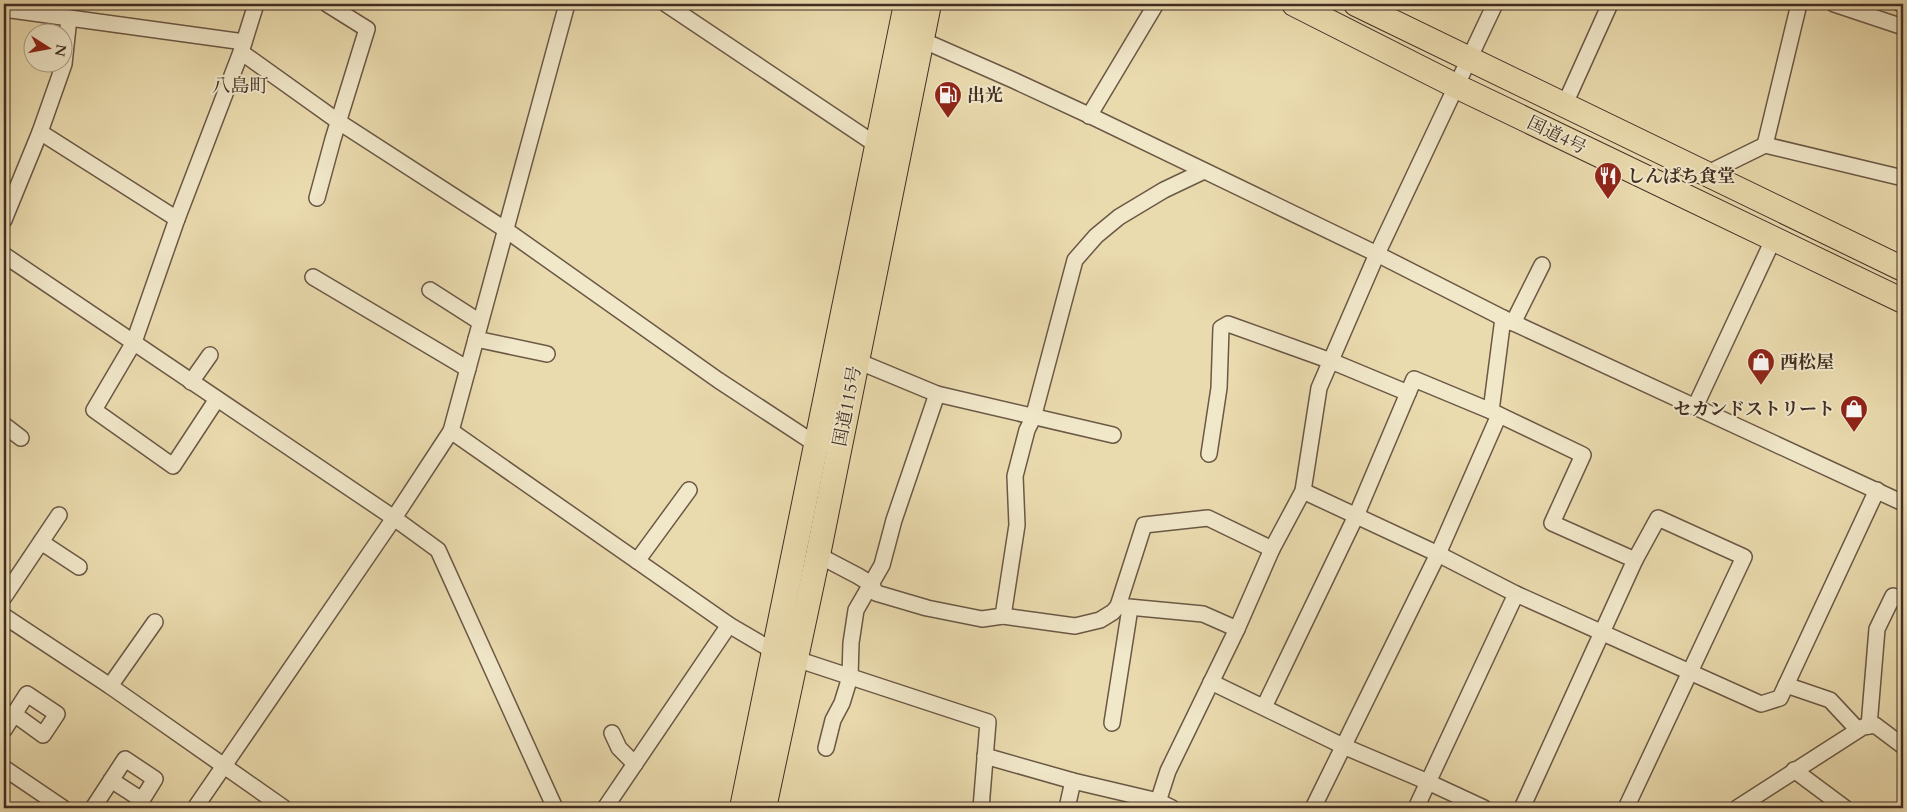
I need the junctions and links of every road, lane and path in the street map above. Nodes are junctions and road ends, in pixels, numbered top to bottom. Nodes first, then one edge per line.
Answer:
1 (256, 4) edge
2 (327, 4) edge
3 (568, 4) edge
4 (906, 4) edge
5 (929, 4) edge
6 (1156, 4) edge
7 (1294, 4) edge
8 (1356, 4) edge
9 (1496, 4) edge
10 (1610, 4) edge
11 (1800, 4) edge
12 (1834, 4) edge
13 (1897, 4) edge
14 (669, 5) edge
15 (1903, 6) edge
16 (4, 8) edge
17 (69, 18) junction
18 (1903, 27) edge
19 (922, 40) junction
20 (242, 47) junction
21 (1469, 59) junction
22 (1456, 86) junction
23 (1564, 106) junction
24 (1089, 116) junction
25 (339, 122) junction
26 (40, 132) junction
27 (1765, 145) junction
28 (888, 149) junction
29 (1204, 171) junction
30 (1706, 174) junction
31 (1903, 178) edge
32 (317, 198) dead end
33 (177, 219) junction
34 (4, 220) edge
35 (506, 230) junction
36 (1773, 240) junction
37 (1377, 254) junction
38 (4, 256) edge
39 (1542, 265) dead end
40 (1903, 270) edge
41 (313, 277) dead end
42 (430, 290) dead end
43 (1903, 301) edge
44 (1508, 320) junction
45 (480, 322) junction
46 (476, 339) junction
47 (134, 342) junction
48 (547, 354) dead end
49 (210, 355) dead end
50 (856, 360) junction
51 (1331, 361) junction
52 (468, 369) junction
53 (191, 382) junction
54 (1408, 393) junction
55 (937, 394) junction
56 (217, 399) junction
57 (1695, 407) junction
58 (1495, 413) junction
59 (1034, 418) junction
60 (4, 425) edge
61 (451, 431) junction
62 (1113, 435) dead end
63 (21, 438) dead end
64 (828, 448) junction
65 (1209, 454) dead end
66 (689, 490) dead end
67 (1877, 490) junction
68 (1302, 491) junction
69 (1903, 503) edge
70 (59, 515) dead end
71 (1356, 516) junction
72 (394, 518) junction
73 (41, 542) junction
74 (1272, 549) junction
75 (1438, 554) junction
76 (818, 555) junction
77 (1635, 560) junction
78 (637, 561) junction
79 (79, 567) dead end
80 (871, 584) junction
81 (1516, 594) junction
82 (4, 597) edge
83 (1903, 601) edge
84 (1124, 607) junction
85 (4, 616) edge
86 (1003, 616) junction
87 (155, 622) dead end
88 (729, 625) junction
89 (1237, 629) junction
90 (1602, 632) junction
91 (785, 655) junction
92 (1691, 672) junction
93 (850, 677) junction
94 (1211, 682) junction
95 (1786, 685) junction
96 (110, 686) junction
97 (1264, 707) junction
98 (14, 714) dead end
99 (1112, 723) dead end
100 (1863, 728) junction
101 (4, 730) edge
102 (612, 733) dead end
103 (1343, 746) junction
104 (1903, 746) edge
105 (826, 748) dead end
106 (985, 756) junction
107 (635, 764) junction
108 (223, 766) junction
109 (4, 768) edge
110 (1794, 770) junction
111 (111, 780) dead end
112 (1073, 781) junction
113 (1428, 782) junction
114 (1157, 805) edge
115 (53, 806) edge
116 (93, 808) edge
117 (195, 808) edge
118 (284, 808) edge
119 (555, 808) edge
120 (605, 808) edge
121 (742, 808) edge
122 (764, 808) edge
123 (980, 808) edge
124 (1067, 808) edge
125 (1172, 808) edge
126 (1313, 808) edge
127 (1416, 808) edge
128 (1484, 808) edge
129 (1522, 808) edge
130 (1626, 808) edge
131 (1737, 808) edge
132 (1845, 808) edge

1 - 20 street
2 - 25 street
3 - 35 street
4 - 28 highway, 国道115号
5 - 19 highway, 国道115号
6 - 24 street
7 - 22 highway, 国道4号
8 - 21 highway, 国道4号
9 - 21 street
10 - 23 street
11 - 27 street
12 - 18 street
13 - 15 street
14 - 28 street
16 - 17 street
17 - 20 street
17 - 26 street
19 - 24 street
19 - 28 highway, 国道115号
20 - 25 street
20 - 33 street
21 - 22 street
21 - 23 highway, 国道4号
22 - 36 highway, 国道4号
22 - 37 street
23 - 30 highway, 国道4号
24 - 29 street
25 - 32 street
25 - 35 street
26 - 33 street
26 - 34 street
27 - 30 street
27 - 31 street
28 - 50 highway, 国道115号
28 - 64 highway, 国道115号
29 - 37 street
29 - 59 street
30 - 40 highway, 国道4号
33 - 47 street
35 - 45 street
35 - 64 street
36 - 43 highway, 国道4号
36 - 57 street
37 - 44 street
37 - 51 street
38 - 47 street
39 - 44 street
41 - 52 street
42 - 45 street
44 - 57 street
44 - 58 street
45 - 46 street
46 - 48 street
46 - 52 street
47 - 53 street
47 - 56 street
49 - 53 street
50 - 55 street
50 - 64 highway, 国道115号
51 - 54 street
51 - 65 street
51 - 68 street
52 - 61 street
53 - 56 street
54 - 58 street
54 - 71 street
55 - 59 street
55 - 80 street
56 - 72 street
57 - 67 street
58 - 75 street
58 - 77 street
59 - 62 street
59 - 86 street
60 - 63 street
61 - 72 street
61 - 78 street
64 - 76 highway, 国道115号
64 - 91 highway, 国道115号
66 - 78 street
67 - 69 street
67 - 95 street
68 - 71 street
68 - 74 street
70 - 73 street
71 - 75 street
71 - 97 street
72 - 108 street
72 - 119 street
73 - 79 street
73 - 82 street
74 - 84 street
74 - 89 street
75 - 81 street
75 - 103 street
76 - 80 street
76 - 91 highway, 国道115号
77 - 90 street
77 - 92 street
78 - 88 street
80 - 86 street
80 - 93 street
81 - 90 street
81 - 113 street
83 - 100 street
84 - 86 street
84 - 89 street
84 - 99 street
85 - 96 street
87 - 96 street
88 - 91 street
88 - 107 street
89 - 94 street
90 - 92 street
90 - 129 street
91 - 93 street
91 - 121 highway, 国道115号
91 - 122 highway, 国道115号
92 - 95 street
92 - 130 street
93 - 105 street
93 - 106 street
94 - 97 street
94 - 114 street
95 - 100 street
96 - 108 street
97 - 103 street
98 - 101 street
100 - 104 street
100 - 110 street
102 - 107 street
103 - 113 street
103 - 126 street
106 - 112 street
106 - 123 street
107 - 120 street
108 - 117 street
108 - 118 street
109 - 115 street
110 - 131 street
110 - 132 street
111 - 116 street
112 - 114 street
112 - 124 street
113 - 127 street
113 - 128 street
114 - 125 street

